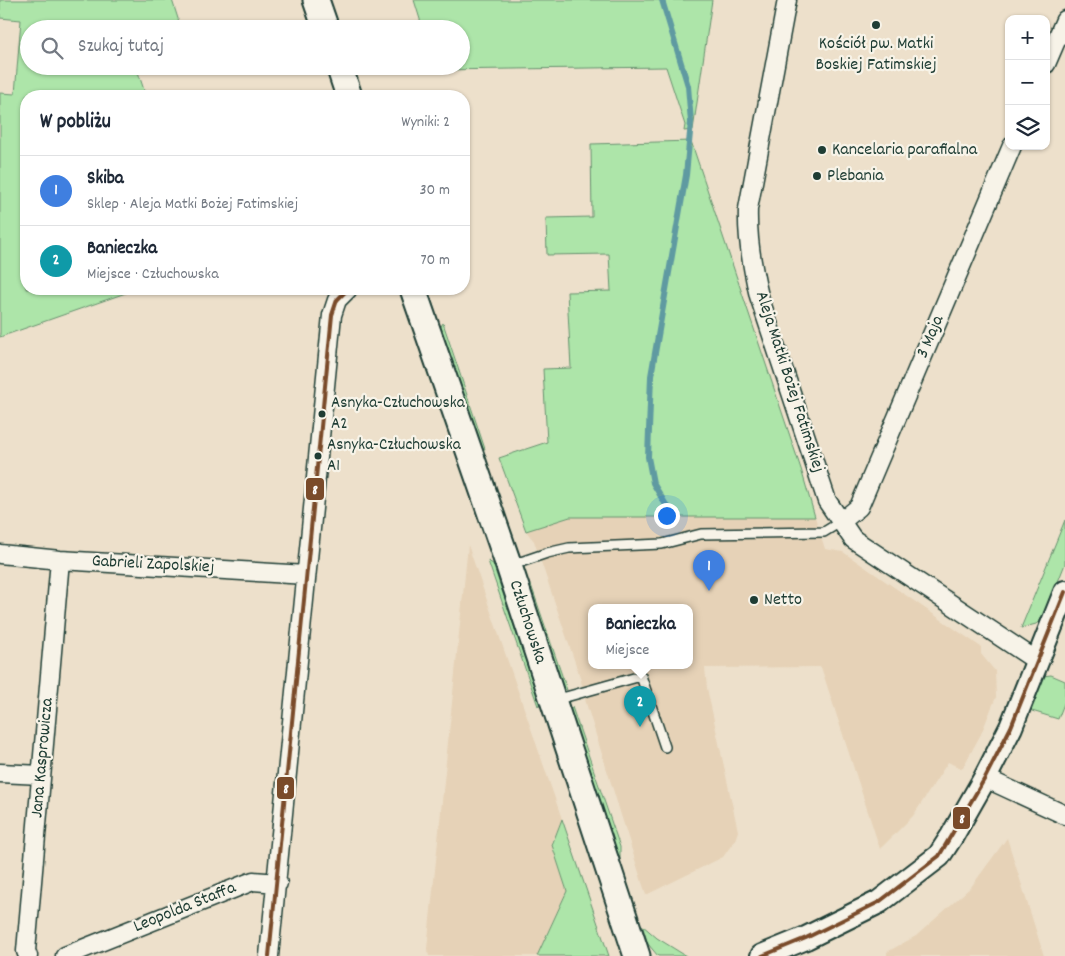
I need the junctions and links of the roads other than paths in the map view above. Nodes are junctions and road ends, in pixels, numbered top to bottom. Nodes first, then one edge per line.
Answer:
1 (316, 0) edge
2 (787, 0) edge
3 (323, 20) edge
4 (1065, 20) edge
5 (1048, 60) edge
6 (342, 75) edge
7 (347, 90) edge
8 (1010, 150) edge
9 (342, 295) edge
10 (415, 295) edge
11 (842, 521) junction
12 (0, 554) edge
13 (60, 560) junction
14 (509, 566) junction
15 (306, 575) junction
16 (1065, 592) edge
17 (1037, 661) junction
18 (553, 701) junction
19 (665, 747) dead end
20 (0, 772) edge
21 (41, 775) junction
22 (985, 778) junction
23 (1065, 815) edge
24 (278, 883) junction
25 (28, 956) edge
26 (65, 956) edge
27 (269, 956) edge
28 (637, 956) edge
29 (762, 956) edge

1 - 3 main road
2 - 11 street, Aleja Matki Bożej Fatimskiej
4 - 5 street
6 - 7 main road
8 - 11 street, 3 Maja
9 - 15 street
10 - 14 main road, Człuchowska
11 - 14 lane
11 - 17 street, Aleja Matki Bożej Fatimskiej
12 - 13 street, Gabrieli Zapolskiej
13 - 15 street, Gabrieli Zapolskiej
13 - 21 street, Jana Kasprowicza
14 - 18 main road, Człuchowska
15 - 24 street
16 - 17 street
17 - 22 street
18 - 19 lane
18 - 28 main road, Człuchowska
20 - 21 street
21 - 25 street, Jana Kasprowicza
22 - 23 street
22 - 29 street
24 - 26 street, Leopolda Staffa
24 - 27 street

